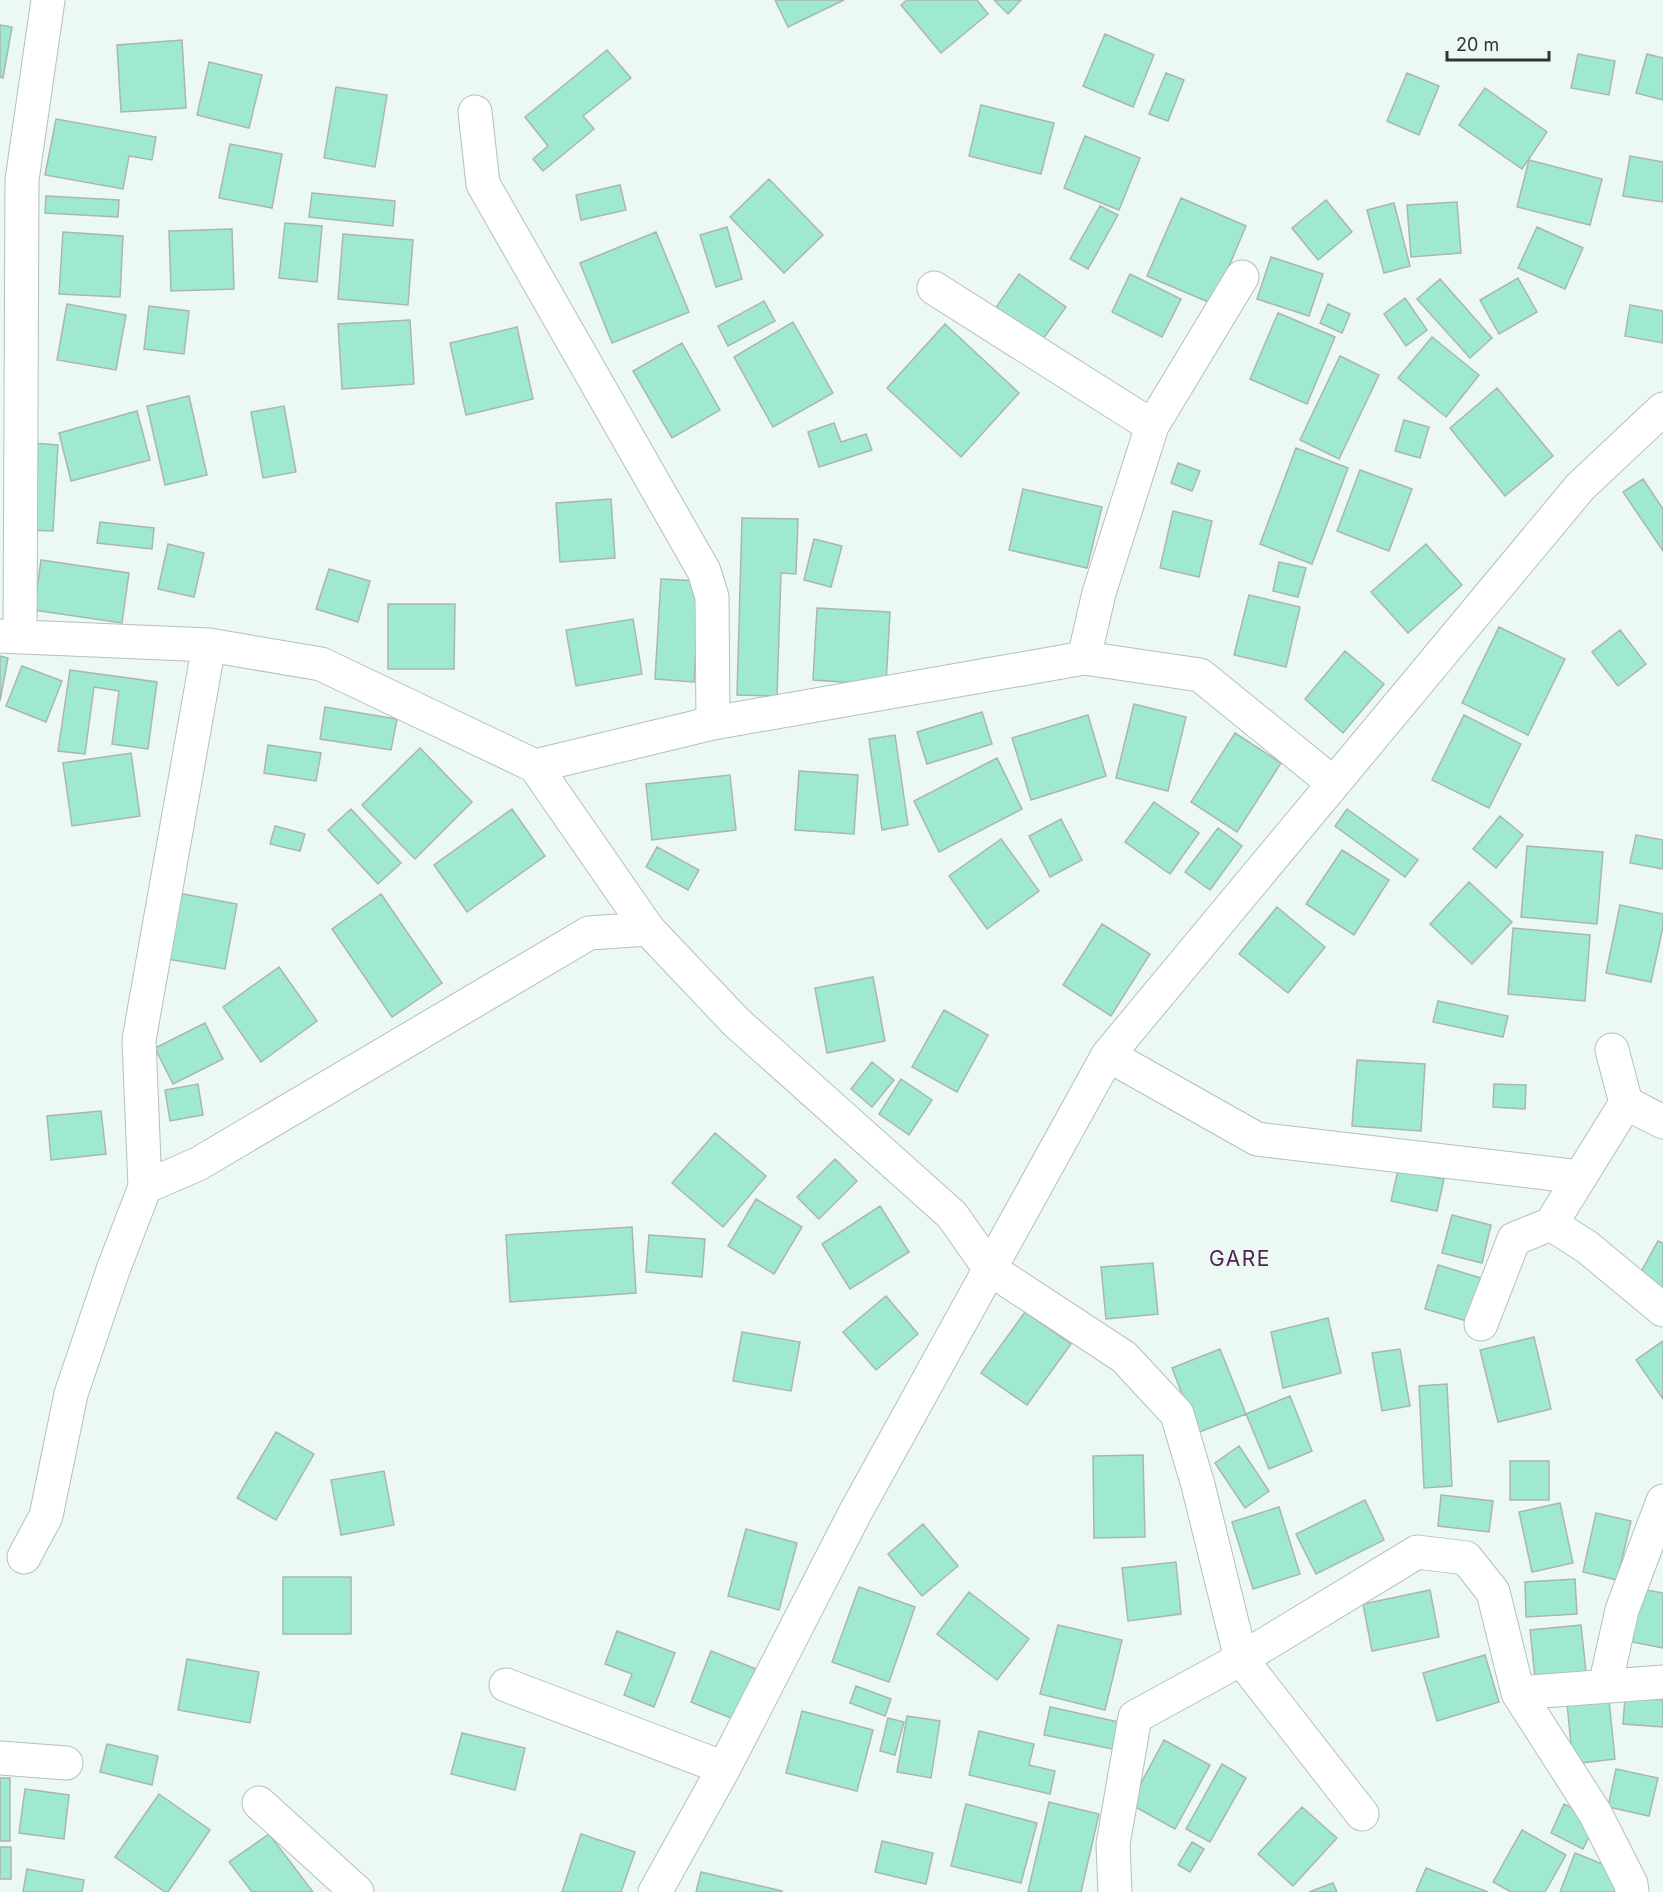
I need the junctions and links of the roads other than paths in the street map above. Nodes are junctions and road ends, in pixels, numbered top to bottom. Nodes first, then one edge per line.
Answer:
1 (48, 0) edge
2 (475, 112) dead end
3 (11, 181) edge
4 (1242, 277) dead end
5 (934, 288) dead end
6 (1663, 409) edge
7 (1152, 426) junction
8 (10, 637) edge
9 (209, 645) junction
10 (1084, 658) junction
11 (713, 723) junction
12 (535, 766) junction
13 (1333, 783) junction
14 (648, 929) junction
15 (1612, 1050) dead end
16 (1108, 1054) junction
17 (1626, 1103) junction
18 (1663, 1122) edge
19 (1580, 1177) junction
20 (145, 1187) junction
21 (1551, 1224) junction
22 (990, 1269) junction
23 (1663, 1310) edge
24 (1481, 1324) dead end
25 (1663, 1502) edge
26 (24, 1557) dead end
27 (1241, 1659) junction
28 (1663, 1682) edge
29 (506, 1685) dead end
30 (1605, 1686) junction
31 (1518, 1693) junction
32 (0, 1758) edge
33 (66, 1763) dead end
34 (724, 1768) junction
35 (259, 1803) dead end
36 (1362, 1814) dead end
37 (1630, 1889) edge
38 (357, 1892) edge
39 (655, 1892) edge
40 (1115, 1892) edge

1 - 3 street
2 - 11 street
3 - 8 street
4 - 7 street
5 - 7 street
6 - 13 street
7 - 10 street
8 - 9 street
9 - 12 street
9 - 20 street
10 - 11 street
10 - 13 street
11 - 12 street
12 - 14 street
13 - 16 street
14 - 20 street
14 - 22 street
15 - 17 street
16 - 19 street
16 - 22 street
17 - 18 street
17 - 19 street
19 - 21 street
20 - 26 street
21 - 23 street
21 - 24 street
22 - 27 street
22 - 34 street
25 - 30 street
27 - 31 street
27 - 36 street
27 - 40 street
28 - 30 street
29 - 34 street
30 - 31 street
31 - 37 street
32 - 33 street
34 - 39 street
35 - 38 street

